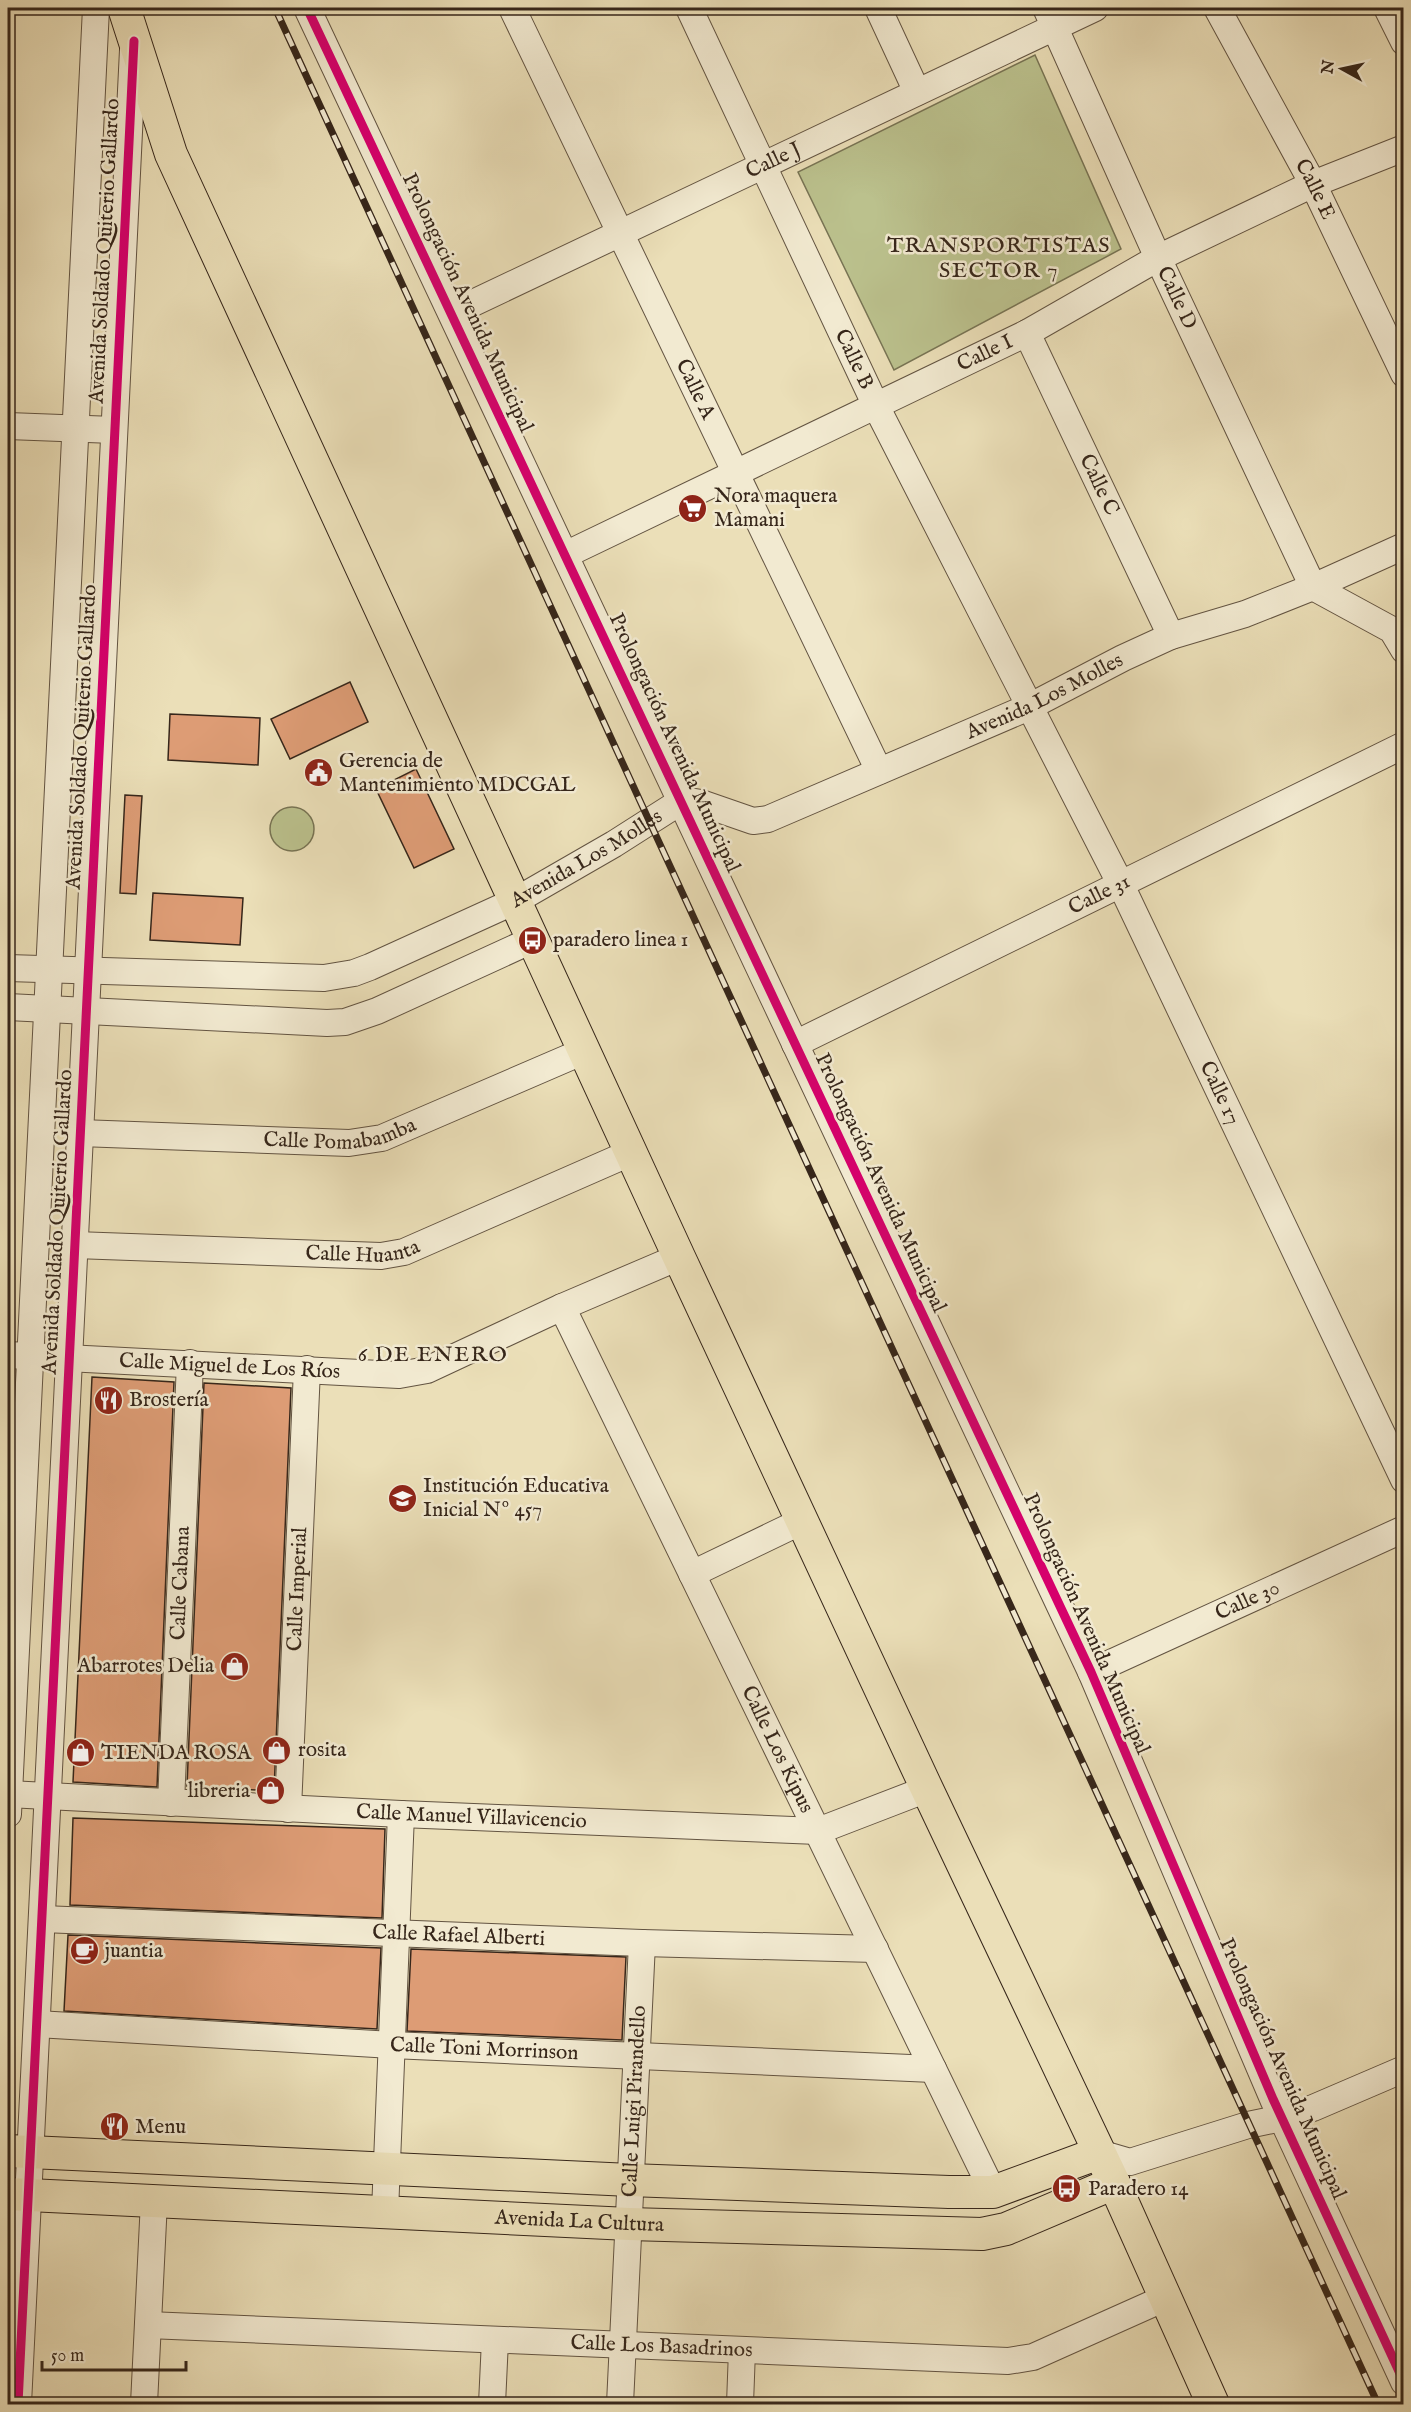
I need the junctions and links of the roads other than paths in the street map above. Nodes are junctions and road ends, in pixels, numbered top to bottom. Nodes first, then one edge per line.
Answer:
1 (96, 8) edge
2 (124, 8) edge
3 (307, 8) edge
4 (512, 8) edge
5 (689, 8) edge
6 (878, 8) edge
7 (1095, 8) edge
8 (1217, 8) edge
9 (1387, 8) edge
10 (1050, 17) edge
11 (134, 41) junction
12 (1404, 42) edge
13 (917, 92) junction
14 (1404, 148) edge
15 (763, 165) junction
16 (1313, 184) junction
17 (622, 232) junction
18 (1158, 258) junction
19 (452, 313) junction
20 (1027, 333) junction
21 (1404, 374) edge
22 (876, 406) junction
23 (8, 426) edge
24 (75, 429) junction
25 (114, 430) junction
26 (735, 474) junction
27 (1404, 546) edge
28 (566, 555) junction
29 (1313, 587) junction
30 (1171, 636) junction
31 (1404, 650) edge
32 (1029, 707) junction
33 (1404, 745) edge
34 (879, 771) junction
35 (682, 800) junction
36 (1121, 885) junction
37 (515, 901) junction
38 (532, 940) junction
39 (8, 968) edge
40 (49, 970) junction
41 (88, 972) junction
42 (8, 1007) edge
43 (47, 1009) junction
44 (86, 1011) junction
45 (795, 1044) junction
46 (584, 1051) junction
47 (80, 1133) junction
48 (630, 1153) junction
49 (75, 1245) junction
50 (678, 1257) junction
51 (562, 1307) junction
52 (19, 1355) edge
53 (69, 1358) junction
54 (190, 1363) junction
55 (307, 1369) junction
56 (1404, 1480) edge
57 (802, 1521) junction
58 (1404, 1529) edge
59 (692, 1574) junction
60 (1091, 1672) junction
61 (927, 1790) junction
62 (8, 1794) edge
63 (48, 1797) junction
64 (171, 1803) junction
65 (288, 1809) junction
66 (8, 1814) edge
67 (401, 1814) junction
68 (818, 1831) junction
69 (42, 1919) junction
70 (396, 1935) junction
71 (642, 1943) junction
72 (875, 1948) junction
73 (37, 2024) junction
74 (392, 2045) junction
75 (636, 2057) junction
76 (933, 2068) junction
77 (1404, 2069) edge
78 (1282, 2118) junction
79 (19, 2151) edge
80 (1099, 2153) junction
81 (387, 2169) junction
82 (1122, 2173) junction
83 (630, 2180) junction
84 (993, 2192) junction
85 (18, 2195) edge
86 (154, 2201) junction
87 (385, 2212) junction
88 (629, 2224) junction
89 (1165, 2298) junction
90 (148, 2325) junction
91 (495, 2340) junction
92 (623, 2346) junction
93 (742, 2350) junction
94 (1404, 2382) edge
95 (18, 2404) edge
96 (144, 2404) edge
97 (492, 2404) edge
98 (620, 2404) edge
99 (740, 2404) edge
100 (1212, 2404) edge

1 - 24 street, Avenida Soldado Quiterio Gallardo
2 - 11 main road
3 - 19 street, Prolongación Avenida Municipal
4 - 17 street, Calle A
5 - 15 street, Calle B
6 - 13 street
7 - 10 street, Calle J
8 - 16 street, Calle E
9 - 12 street
10 - 13 street, Calle J
10 - 18 street, Calle D
11 - 25 street, Avenida Soldado Quiterio Gallardo
11 - 37 main road
13 - 15 street, Calle J
14 - 16 street, Calle I
15 - 17 street, Calle J
15 - 22 street, Calle B
16 - 18 street, Calle I
16 - 21 street, Calle E
17 - 19 street, Calle J
17 - 26 street, Calle A
18 - 20 street, Calle I
18 - 29 street, Calle D
19 - 28 street, Prolongación Avenida Municipal
20 - 22 street, Calle I
20 - 30 street, Calle C
22 - 26 street, Calle I
22 - 32 street, Calle B
23 - 24 street
24 - 25 street
24 - 40 street, Avenida Soldado Quiterio Gallardo
25 - 41 street, Avenida Soldado Quiterio Gallardo
26 - 28 street, Calle I
26 - 34 street, Calle A
27 - 29 street, Avenida Los Molles
28 - 35 street, Prolongación Avenida Municipal
29 - 30 street, Avenida Los Molles
29 - 31 street
30 - 32 street, Avenida Los Molles
32 - 34 street, Avenida Los Molles
32 - 36 street, Calle 17
33 - 36 street, Calle 31
34 - 35 street, Avenida Los Molles
35 - 37 street, Avenida Los Molles
35 - 45 street, Prolongación Avenida Municipal
36 - 45 street, Calle 31
36 - 56 street, Calle 17
37 - 38 main road
37 - 41 street, Avenida Los Molles
38 - 44 street, Avenida Los Molles
38 - 46 main road
39 - 40 street, Avenida Los Molles
40 - 41 street, Avenida Los Molles
40 - 43 street, Avenida Soldado Quiterio Gallardo
41 - 44 street, Avenida Soldado Quiterio Gallardo
42 - 43 street, Avenida Los Molles
43 - 44 street, Avenida Los Molles
43 - 52 street, Avenida Soldado Quiterio Gallardo
44 - 47 street, Avenida Soldado Quiterio Gallardo
45 - 60 street, Prolongación Avenida Municipal
46 - 47 street, Calle Pomabamba
46 - 48 main road
47 - 49 street, Avenida Soldado Quiterio Gallardo
48 - 49 street, Calle Huanta
48 - 50 main road
49 - 53 street, Avenida Soldado Quiterio Gallardo
50 - 51 street, Calle Miguel de Los Ríos
50 - 57 main road
51 - 55 street, Calle Miguel de Los Ríos
51 - 59 street, Calle Los Kipus
52 - 53 street, Calle Miguel de Los Ríos
52 - 62 street, Avenida Soldado Quiterio Gallardo
53 - 54 street, Calle Miguel de Los Ríos
53 - 63 street, Avenida Soldado Quiterio Gallardo
54 - 55 street, Calle Miguel de Los Ríos
54 - 64 street, Calle Cabana
55 - 65 street, Calle Imperial
57 - 59 street
57 - 61 main road
58 - 60 street, Calle 30
59 - 68 street, Calle Los Kipus
60 - 78 street, Prolongación Avenida Municipal
61 - 68 street, Calle Manuel Villavicencio
61 - 80 main road
62 - 63 street, Calle Manuel Villavicencio
62 - 66 street, Avenida Soldado Quiterio Gallardo
63 - 64 street, Calle Manuel Villavicencio
63 - 69 street, Avenida Soldado Quiterio Gallardo
64 - 65 street, Calle Manuel Villavicencio
65 - 67 street, Calle Manuel Villavicencio
67 - 68 street, Calle Manuel Villavicencio
67 - 70 street
68 - 72 street, Calle Los Kipus
69 - 70 street, Calle Rafael Alberti
69 - 73 street, Avenida Soldado Quiterio Gallardo
70 - 71 street, Calle Rafael Alberti
70 - 74 street
71 - 72 street, Calle Rafael Alberti
71 - 75 street, Calle Luigi Pirandello
72 - 76 street, Calle Los Kipus
73 - 74 street, Calle Toni Morrinson
73 - 79 street, Avenida Soldado Quiterio Gallardo
74 - 75 street, Calle Toni Morrinson
74 - 81 street
75 - 76 street, Calle Toni Morrinson
75 - 83 street, Calle Luigi Pirandello
76 - 84 street, Calle Los Kipus
77 - 78 street, Avenida La Cultura
78 - 82 street, Avenida La Cultura
78 - 94 street, Prolongación Avenida Municipal
79 - 81 main road, Avenida La Cultura
79 - 85 street, Avenida Soldado Quiterio Gallardo
80 - 82 main road
80 - 84 main road, Avenida La Cultura
81 - 83 main road, Avenida La Cultura
81 - 87 street
82 - 88 main road, Avenida La Cultura
82 - 89 main road
83 - 84 main road, Avenida La Cultura
83 - 88 street, Calle Luigi Pirandello
85 - 86 main road, Avenida La Cultura
85 - 95 street, Avenida Soldado Quiterio Gallardo
86 - 87 main road, Avenida La Cultura
86 - 90 street
87 - 88 main road, Avenida La Cultura
88 - 92 street, Calle Luigi Pirandello
89 - 93 street, Calle Los Basadrinos
89 - 100 main road
90 - 91 street, Calle Los Basadrinos
90 - 96 street
91 - 92 street, Calle Los Basadrinos
91 - 97 street
92 - 93 street, Calle Los Basadrinos
92 - 98 street, Calle Luigi Pirandello
93 - 99 street

